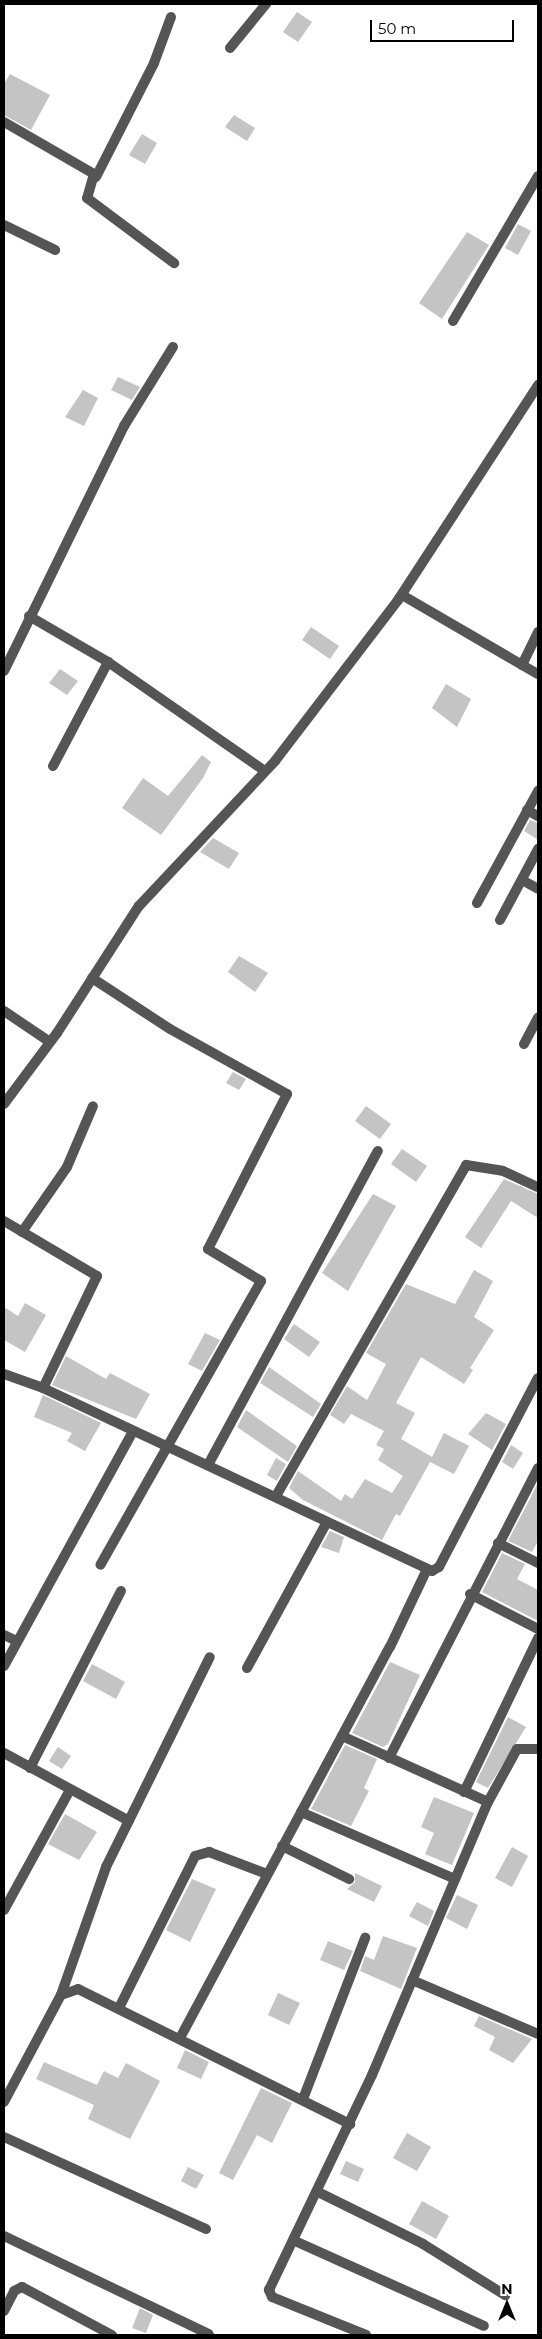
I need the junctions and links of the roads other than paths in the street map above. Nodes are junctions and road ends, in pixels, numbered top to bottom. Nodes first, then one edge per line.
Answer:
1 (266, 4) edge
2 (171, 17) dead end
3 (230, 48) dead end
4 (4, 122) edge
5 (538, 176) edge
6 (96, 177) junction
7 (4, 225) edge
8 (55, 250) dead end
9 (174, 263) dead end
10 (453, 321) dead end
11 (173, 347) dead end
12 (538, 385) edge
13 (402, 595) junction
14 (29, 616) junction
15 (538, 632) edge
16 (108, 662) junction
17 (522, 666) junction
18 (4, 671) edge
19 (538, 674) edge
20 (53, 766) dead end
21 (266, 771) junction
22 (538, 791) edge
23 (527, 810) junction
24 (538, 816) edge
25 (538, 849) edge
26 (522, 880) junction
27 (538, 889) edge
28 (477, 903) dead end
29 (500, 920) dead end
30 (92, 978) junction
31 (4, 1011) edge
32 (538, 1018) edge
33 (50, 1042) junction
34 (524, 1044) dead end
35 (4, 1104) edge
36 (93, 1106) dead end
37 (378, 1151) dead end
38 (538, 1187) edge
39 (4, 1221) edge
40 (22, 1232) junction
41 (4, 1374) edge
42 (538, 1378) edge
43 (43, 1388) junction
44 (132, 1433) junction
45 (165, 1447) junction
46 (208, 1465) junction
47 (538, 1468) edge
48 (276, 1496) junction
49 (326, 1524) junction
50 (498, 1543) junction
51 (538, 1563) edge
52 (100, 1565) dead end
53 (427, 1569) junction
54 (120, 1592) dead end
55 (470, 1594) junction
56 (538, 1629) edge
57 (4, 1636) edge
58 (538, 1638) edge
59 (17, 1641) junction
60 (210, 1657) dead end
61 (4, 1666) edge
62 (247, 1668) dead end
63 (342, 1736) junction
64 (538, 1749) edge
65 (4, 1753) edge
66 (389, 1758) junction
67 (30, 1768) junction
68 (70, 1790) junction
69 (464, 1792) junction
70 (488, 1802) junction
71 (301, 1812) junction
72 (129, 1821) junction
73 (282, 1846) junction
74 (267, 1874) junction
75 (349, 1879) dead end
76 (455, 1879) junction
77 (4, 1910) edge
78 (365, 1938) dead end
79 (412, 1980) junction
80 (61, 1995) junction
81 (119, 2008) junction
82 (538, 2034) edge
83 (180, 2038) junction
84 (303, 2099) junction
85 (4, 2102) edge
86 (350, 2124) junction
87 (4, 2137) edge
88 (318, 2192) junction
89 (206, 2229) dead end
90 (4, 2236) edge
91 (295, 2241) junction
92 (504, 2295) dead end
93 (4, 2311) edge
94 (484, 2326) dead end
95 (209, 2334) edge
96 (112, 2335) edge
97 (366, 2335) edge

1 - 3 street
2 - 6 street
4 - 6 street
5 - 10 street
6 - 9 street
7 - 8 street
11 - 14 street
12 - 13 street
13 - 17 street
13 - 21 street
14 - 16 street
14 - 18 street
15 - 17 street
16 - 20 street
16 - 21 street
17 - 19 street
21 - 30 street
22 - 23 street
23 - 24 street
23 - 28 street
25 - 26 street
26 - 27 street
26 - 29 street
30 - 33 street
30 - 45 street
31 - 33 street
32 - 34 street
33 - 35 street
36 - 40 street
37 - 46 street
38 - 48 street
39 - 40 street
40 - 43 street
41 - 43 street
42 - 53 street
43 - 44 street
44 - 45 street
44 - 59 street
45 - 46 street
45 - 52 street
46 - 48 street
47 - 50 street
48 - 49 street
49 - 53 street
49 - 62 street
50 - 51 street
50 - 55 street
53 - 63 street
54 - 67 street
55 - 56 street
55 - 66 street
57 - 59 street
58 - 69 street
59 - 61 street
60 - 72 street
63 - 66 street
63 - 71 street
64 - 70 street
65 - 67 street
66 - 69 street
67 - 68 street
68 - 72 street
68 - 77 street
69 - 70 street
70 - 76 street
71 - 73 street
71 - 76 street
72 - 80 street
73 - 74 street
73 - 75 street
74 - 81 street
74 - 83 street
76 - 79 street
78 - 84 street
79 - 82 street
79 - 86 street
80 - 81 street
80 - 85 street
81 - 83 street
83 - 84 street
84 - 86 street
86 - 88 street
87 - 89 street
88 - 91 street
88 - 92 street
90 - 95 street
91 - 94 street
91 - 97 street
93 - 96 street

